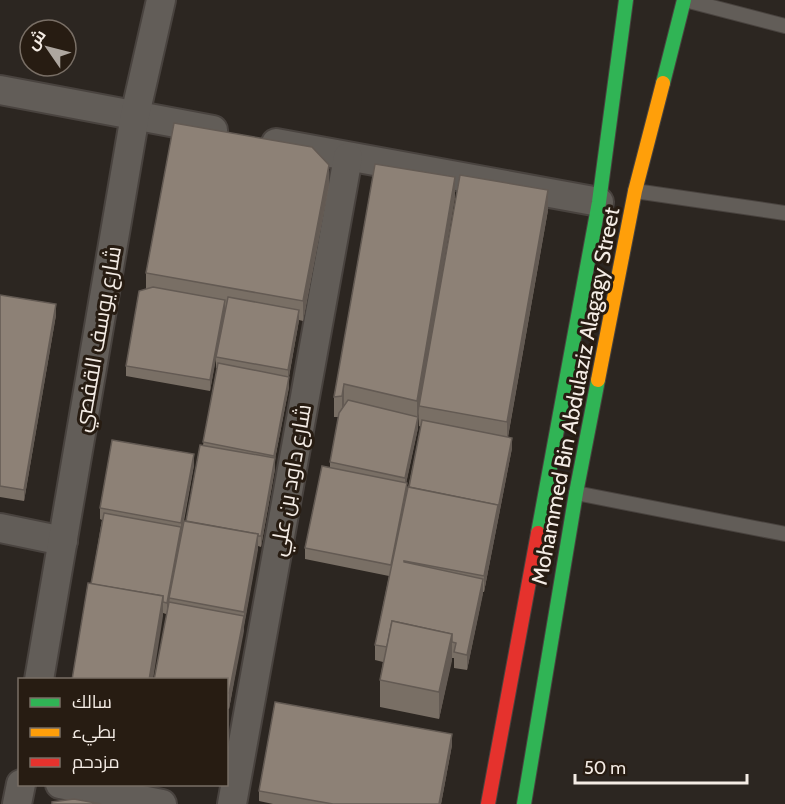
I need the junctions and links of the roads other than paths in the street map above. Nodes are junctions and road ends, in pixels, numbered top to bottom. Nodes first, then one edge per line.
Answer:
1 (161, 0) edge
2 (626, 0) edge
3 (684, 0) edge
4 (785, 26) edge
5 (0, 90) edge
6 (135, 115) junction
7 (348, 157) junction
8 (635, 191) junction
9 (599, 202) junction
10 (785, 213) edge
11 (576, 493) junction
12 (0, 528) edge
13 (785, 534) edge
14 (63, 541) junction
15 (39, 678) edge
16 (21, 786) edge
17 (70, 786) edge
18 (17, 804) edge
19 (162, 804) edge
20 (232, 804) edge
21 (488, 804) edge
22 (524, 804) edge

1 - 6 street, شارع يوسف القفصي
2 - 9 street, Mohammed Bin Abdulaziz Alagagy Street
3 - 4 lane
3 - 8 street, Mohammed Bin Abdulaziz Alagagy Street
5 - 6 street
6 - 7 street
6 - 14 street, شارع يوسف القفصي
7 - 9 street
7 - 20 street, شارع داود بن علي
8 - 10 lane
8 - 11 street, Mohammed Bin Abdulaziz Alagagy Street
9 - 21 street, Mohammed Bin Abdulaziz Alagagy Street
11 - 13 lane
11 - 22 street, Mohammed Bin Abdulaziz Alagagy Street
12 - 14 street
14 - 15 street, شارع يوسف القفصي
16 - 18 street
17 - 19 street

